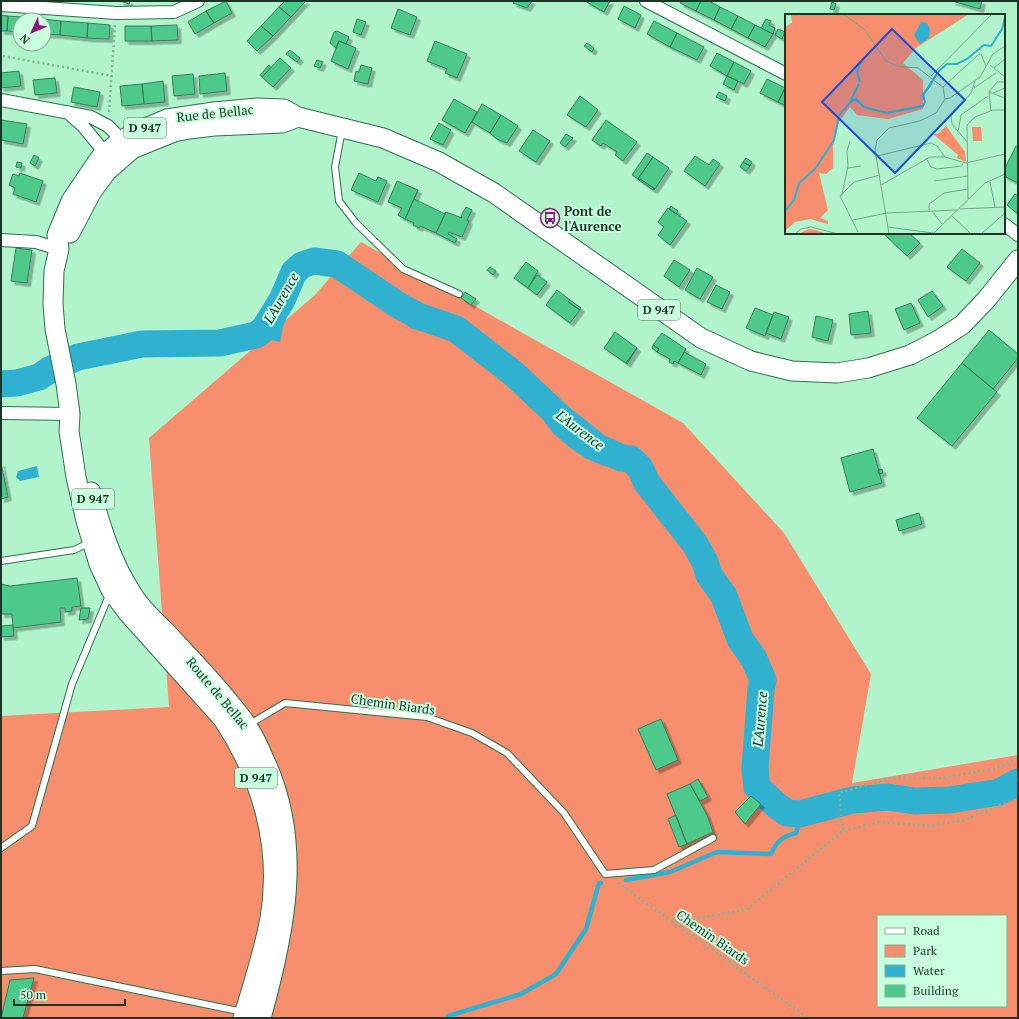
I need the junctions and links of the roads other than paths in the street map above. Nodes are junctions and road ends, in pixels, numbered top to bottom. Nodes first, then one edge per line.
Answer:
1 (198, 1) edge
2 (646, 1) edge
3 (1, 5) edge
4 (785, 73) edge
5 (1, 100) edge
6 (66, 112) junction
7 (343, 127) junction
8 (127, 145) junction
9 (110, 159) junction
10 (1005, 225) edge
11 (1018, 235) edge
12 (1, 240) edge
13 (58, 249) junction
14 (1018, 260) edge
15 (459, 294) dead end
16 (61, 359) joint
17 (1, 413) edge
18 (70, 414) junction
19 (92, 541) junction
20 (106, 560) dead end
21 (1, 561) edge
22 (109, 568) dead end
23 (118, 586) junction
24 (176, 653) dead end
25 (181, 659) dead end
26 (221, 706) dead end
27 (238, 723) junction
28 (713, 838) dead end
29 (1, 848) edge
30 (1, 971) edge
31 (250, 1016) edge

1 - 3 street
2 - 4 street
5 - 6 street
6 - 8 street
6 - 9 street
7 - 8 main road, Rue de Bellac / D 947
7 - 14 main road, D 947
7 - 15 lane
8 - 9 main road, Rue de Bellac / D 947
9 - 13 main road, Rue de Bellac / D 947
10 - 11 street
12 - 13 street
13 - 16 main road, Rue de Bellac / D 947
16 - 18 main road, Route de Bellac / D 947
17 - 18 street
18 - 19 main road, Route de Bellac / D 947
18 - 23 main road, Route de Bellac / D 947
19 - 20 lane
19 - 21 lane
19 - 23 main road, Route de Bellac / D 947
22 - 23 lane
23 - 27 main road, Route de Bellac / D 947
23 - 29 lane
23 - 31 main road, Route de Bellac / D 947
24 - 25 lane
26 - 27 lane
27 - 28 lane, Chemin Biards
27 - 31 main road, Route de Bellac / D 947
30 - 31 lane

